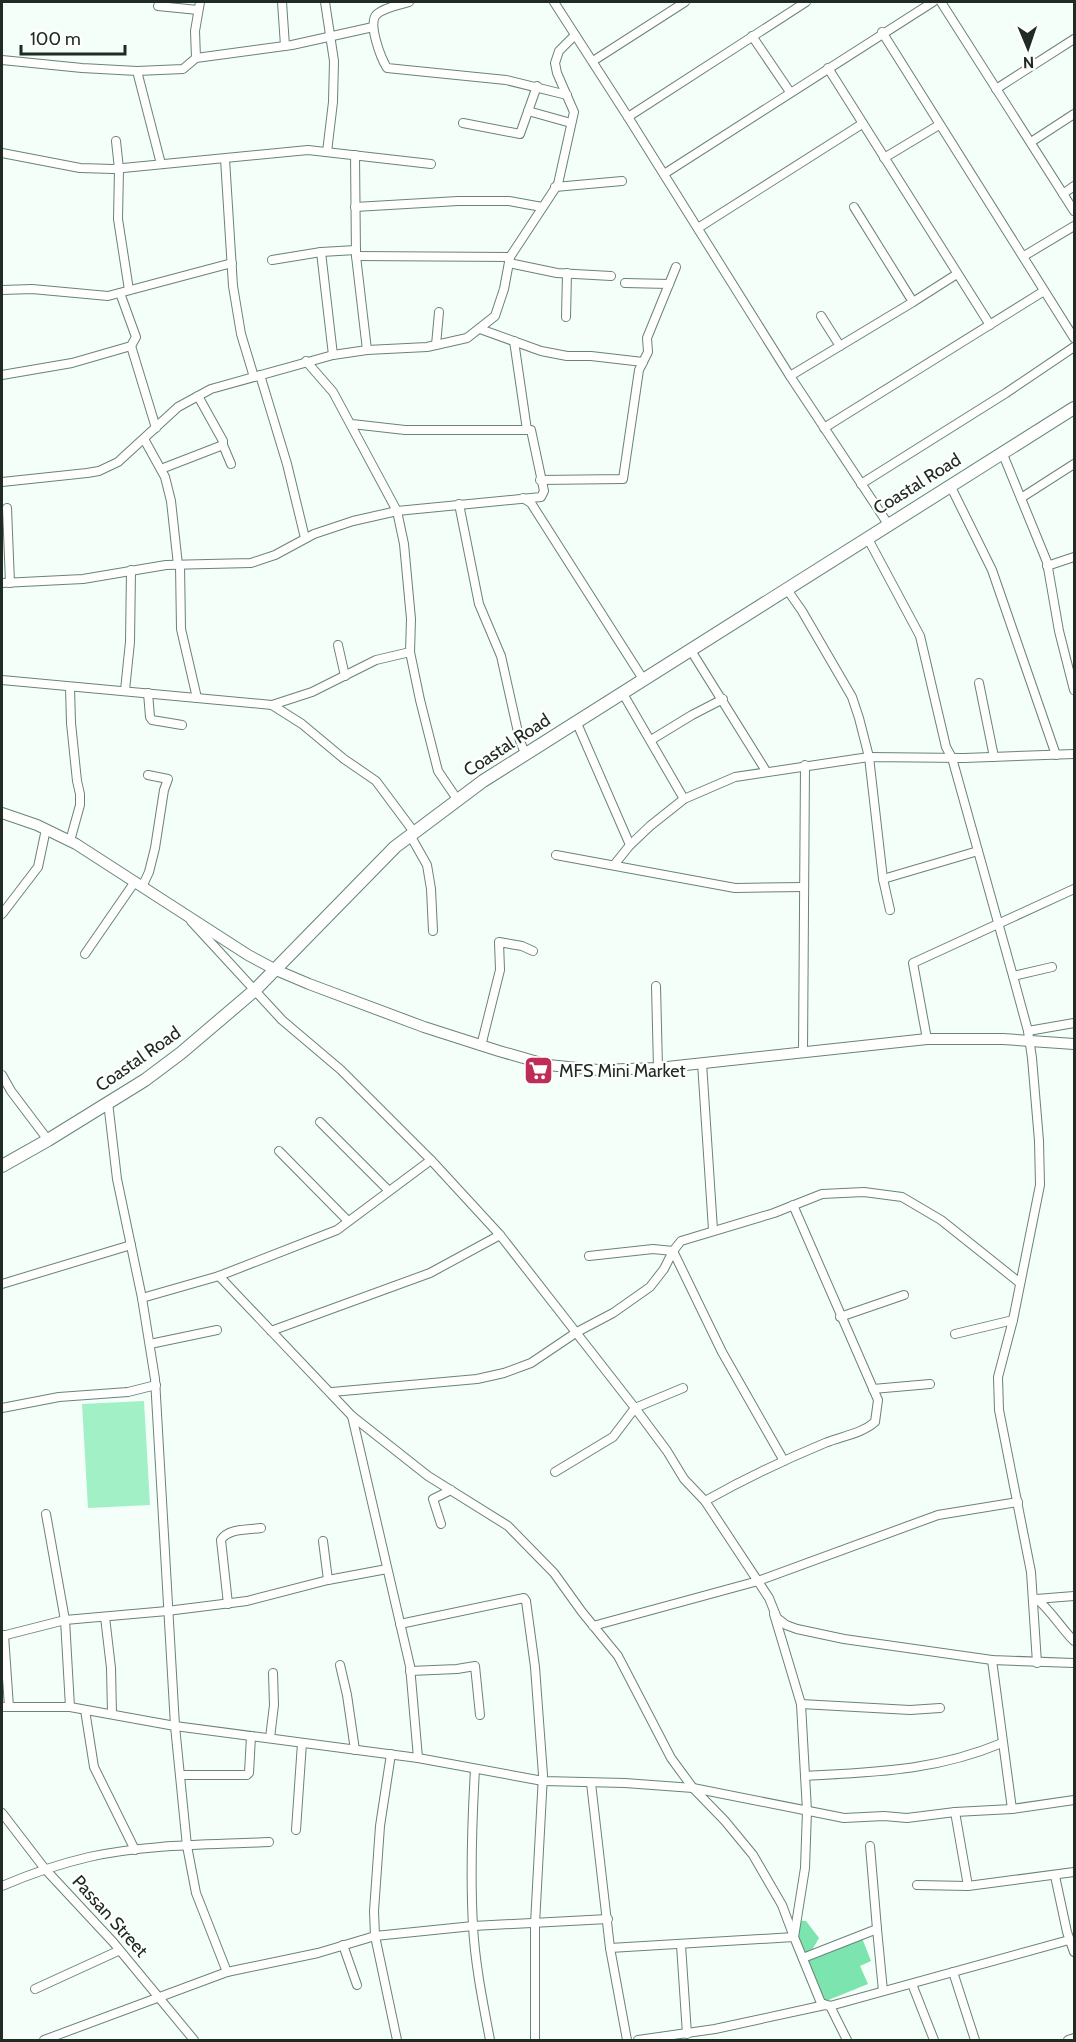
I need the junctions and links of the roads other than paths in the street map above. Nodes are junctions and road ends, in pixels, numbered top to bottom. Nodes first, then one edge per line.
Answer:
1 (282, 2) edge
2 (325, 2) edge
3 (409, 2) edge
4 (685, 2) edge
5 (806, 2) edge
6 (933, 2) edge
7 (940, 2) edge
8 (558, 3) edge
9 (158, 6) dead end
10 (199, 6) edge
11 (373, 27) junction
12 (882, 32) junction
13 (575, 35) junction
14 (752, 36) junction
15 (330, 37) junction
16 (1074, 39) edge
17 (285, 46) junction
18 (196, 58) junction
19 (2, 60) edge
20 (592, 61) junction
21 (828, 68) junction
22 (137, 71) junction
23 (537, 86) junction
24 (996, 88) junction
25 (790, 92) junction
26 (567, 95) junction
27 (528, 111) junction
28 (1074, 114) edge
29 (628, 117) junction
30 (463, 123) dead end
31 (571, 123) junction
32 (862, 124) junction
33 (939, 125) junction
34 (116, 141) dead end
35 (1031, 142) junction
36 (327, 152) junction
37 (2, 153) edge
38 (355, 155) junction
39 (885, 158) junction
40 (225, 159) junction
41 (161, 164) junction
42 (431, 164) dead end
43 (119, 169) junction
44 (664, 174) junction
45 (622, 181) dead end
46 (1074, 186) edge
47 (555, 187) junction
48 (1063, 194) junction
49 (355, 207) junction
50 (542, 207) junction
51 (854, 207) dead end
52 (1074, 211) edge
53 (1074, 226) edge
54 (698, 228) junction
55 (321, 252) junction
56 (356, 253) junction
57 (1024, 256) junction
58 (272, 260) dead end
59 (509, 260) junction
60 (232, 263) junction
61 (676, 267) dead end
62 (567, 273) junction
63 (957, 274) junction
64 (611, 276) dead end
65 (625, 283) dead end
66 (669, 284) junction
67 (2, 290) edge
68 (1044, 291) junction
69 (124, 292) junction
70 (913, 302) junction
71 (439, 312) dead end
72 (821, 316) dead end
73 (566, 317) dead end
74 (990, 326) junction
75 (480, 329) junction
76 (1074, 338) edge
77 (514, 341) junction
78 (436, 345) junction
79 (131, 346) junction
80 (840, 346) junction
81 (1074, 347) edge
82 (367, 350) junction
83 (333, 355) junction
84 (306, 361) junction
85 (643, 362) junction
86 (2, 375) edge
87 (257, 376) junction
88 (790, 376) junction
89 (198, 396) junction
90 (1074, 408) edge
91 (352, 424) junction
92 (156, 428) junction
93 (824, 428) junction
94 (527, 430) junction
95 (144, 439) junction
96 (223, 445) junction
97 (1002, 452) junction
98 (231, 464) dead end
99 (1074, 464) edge
100 (161, 469) junction
101 (540, 480) junction
102 (2, 482) edge
103 (861, 484) junction
104 (950, 485) junction
105 (523, 498) junction
106 (1021, 498) junction
107 (459, 504) junction
108 (7, 508) dead end
109 (397, 511) junction
110 (888, 524) junction
111 (867, 537) junction
112 (305, 538) junction
113 (1074, 557) edge
114 (179, 565) junction
115 (1047, 566) junction
116 (131, 570) junction
117 (6, 583) edge
118 (786, 588) junction
119 (338, 645) dead end
120 (690, 649) junction
121 (410, 652) junction
122 (345, 676) junction
123 (644, 679) junction
124 (2, 680) edge
125 (980, 683) dead end
126 (70, 687) junction
127 (125, 690) junction
128 (1074, 690) edge
129 (622, 692) junction
130 (148, 693) junction
131 (197, 698) junction
132 (723, 699) junction
133 (272, 705) junction
134 (576, 721) junction
135 (182, 725) dead end
136 (651, 740) junction
137 (525, 753) junction
138 (1074, 754) edge
139 (1056, 755) junction
140 (869, 757) junction
141 (994, 757) junction
142 (952, 758) junction
143 (804, 765) junction
144 (766, 771) junction
145 (148, 775) dead end
146 (684, 799) junction
147 (457, 800) junction
148 (2, 813) edge
149 (46, 829) junction
150 (412, 834) junction
151 (70, 841) junction
152 (630, 845) junction
153 (978, 851) junction
154 (556, 855) dead end
155 (614, 865) junction
156 (883, 879) junction
157 (138, 885) junction
158 (804, 887) junction
159 (1074, 889) edge
160 (890, 910) dead end
161 (183, 912) junction
162 (2, 914) edge
163 (999, 923) junction
164 (433, 931) dead end
165 (533, 951) dead end
166 (85, 954) dead end
167 (1052, 968) dead end
168 (276, 970) junction
169 (1013, 976) junction
170 (656, 986) dead end
171 (255, 990) junction
172 (1074, 1023) edge
173 (1029, 1036) junction
174 (927, 1039) junction
175 (1074, 1044) edge
176 (482, 1046) junction
177 (803, 1052) junction
178 (702, 1064) junction
179 (658, 1068) junction
180 (2, 1075) edge
181 (108, 1102) junction
182 (320, 1122) dead end
183 (48, 1140) junction
184 (279, 1150) dead end
185 (431, 1160) junction
186 (2, 1166) edge
187 (390, 1191) junction
188 (793, 1205) junction
189 (348, 1221) junction
190 (712, 1230) junction
191 (500, 1235) junction
192 (131, 1245) junction
193 (673, 1251) junction
194 (589, 1256) dead end
195 (219, 1276) junction
196 (1020, 1283) junction
197 (2, 1284) edge
198 (904, 1295) dead end
199 (142, 1298) junction
200 (840, 1317) junction
201 (1013, 1320) junction
202 (217, 1330) dead end
203 (271, 1331) junction
204 (576, 1332) junction
205 (955, 1334) dead end
206 (150, 1344) junction
207 (930, 1384) dead end
208 (156, 1385) junction
209 (683, 1388) dead end
210 (873, 1389) junction
211 (332, 1392) junction
212 (2, 1408) edge
213 (635, 1408) junction
214 (352, 1416) junction
215 (784, 1461) junction
216 (555, 1472) dead end
217 (451, 1490) junction
218 (705, 1501) junction
219 (1018, 1502) junction
220 (46, 1514) dead end
221 (441, 1524) dead end
222 (261, 1528) dead end
223 (323, 1541) dead end
224 (387, 1569) junction
225 (328, 1580) junction
226 (758, 1581) junction
227 (1074, 1596) edge
228 (1034, 1599) junction
229 (228, 1604) junction
230 (167, 1611) junction
231 (773, 1611) junction
232 (105, 1617) junction
233 (66, 1620) junction
234 (400, 1624) junction
235 (593, 1626) junction
236 (3, 1635) edge
237 (1074, 1641) edge
238 (992, 1660) junction
239 (1037, 1663) junction
240 (1074, 1664) edge
241 (340, 1665) dead end
242 (410, 1671) junction
243 (273, 1673) dead end
244 (801, 1704) junction
245 (5, 1707) edge
246 (70, 1707) junction
247 (940, 1708) dead end
248 (85, 1710) junction
249 (112, 1714) junction
250 (480, 1714) dead end
251 (175, 1726) junction
252 (251, 1736) junction
253 (270, 1738) junction
254 (302, 1743) junction
255 (1002, 1743) junction
256 (355, 1750) junction
257 (391, 1754) junction
258 (418, 1758) junction
259 (476, 1769) junction
260 (180, 1774) junction
261 (805, 1776) junction
262 (543, 1781) junction
263 (591, 1783) junction
264 (693, 1788) junction
265 (1074, 1800) edge
266 (1011, 1809) junction
267 (807, 1811) junction
268 (955, 1812) junction
269 (2, 1813) edge
270 (296, 1830) dead end
271 (269, 1842) dead end
272 (187, 1846) junction
273 (870, 1846) dead end
274 (135, 1850) junction
275 (45, 1869) junction
276 (1074, 1872) edge
277 (1055, 1876) junction
278 (917, 1885) dead end
279 (2, 1886) edge
280 (968, 1887) junction
281 (608, 1919) junction
282 (534, 1924) junction
283 (473, 1926) junction
284 (877, 1929) junction
285 (375, 1936) junction
286 (794, 1937) junction
287 (1069, 1940) junction
288 (343, 1945) junction
289 (681, 1945) junction
290 (610, 1948) junction
291 (118, 1951) junction
292 (1074, 1952) edge
293 (803, 1958) junction
294 (227, 1972) junction
295 (953, 1972) junction
296 (912, 1984) junction
297 (357, 1985) dead end
298 (35, 1989) dead end
299 (884, 1991) junction
300 (159, 1997) junction
301 (830, 2006) junction
302 (687, 2034) junction
303 (703, 2036) edge
304 (1074, 2038) edge
305 (655, 2039) edge
306 (44, 2040) edge
307 (194, 2040) edge
308 (397, 2040) edge
309 (490, 2040) edge
310 (535, 2040) edge
311 (627, 2040) edge
312 (638, 2040) edge
313 (847, 2040) edge
314 (934, 2040) edge
315 (975, 2040) edge
316 (1068, 2040) edge

1 - 17 street
2 - 15 street
3 - 11 street
4 - 20 street
5 - 14 street
6 - 12 street
7 - 24 street
8 - 13 street
9 - 10 street
10 - 18 street
11 - 15 street
11 - 23 street
12 - 21 street
12 - 33 street
13 - 20 street
13 - 26 street
14 - 25 street
14 - 29 street
15 - 17 street
15 - 36 street
16 - 24 street
17 - 18 street
18 - 22 street
19 - 22 street
20 - 29 street
21 - 25 street
21 - 32 street
22 - 41 street
23 - 26 street
23 - 27 street
24 - 35 street
25 - 44 street
26 - 31 street
27 - 30 street
27 - 31 street
28 - 35 street
29 - 44 street
31 - 47 street
32 - 39 street
32 - 54 street
33 - 39 street
33 - 57 street
34 - 43 street
35 - 48 street
36 - 38 street
36 - 40 street
37 - 43 street
38 - 42 street
38 - 49 street
39 - 63 street
40 - 41 street
40 - 60 street
41 - 43 street
43 - 69 street
44 - 54 street
45 - 47 street
46 - 48 street
47 - 50 street
48 - 52 street
49 - 50 street
49 - 56 street
50 - 59 street
51 - 70 street
53 - 57 street
54 - 88 street
55 - 56 street
55 - 58 street
55 - 83 street
56 - 59 street
56 - 82 street
57 - 68 street
59 - 62 street
59 - 75 street
60 - 69 street
60 - 87 street
61 - 66 street
62 - 64 street
62 - 73 street
63 - 70 street
63 - 74 street
65 - 66 street
66 - 85 street
67 - 69 street
68 - 74 street
68 - 76 street
69 - 79 street
70 - 80 street
71 - 78 street
72 - 80 street
74 - 93 street
75 - 77 street
75 - 78 street
77 - 85 street
77 - 94 street
78 - 82 street
79 - 86 street
79 - 92 street
80 - 88 street
81 - 103 street
82 - 83 street
83 - 84 street
84 - 87 street
84 - 91 street
85 - 101 street
87 - 89 street
87 - 112 street
88 - 93 street
89 - 92 street
89 - 96 street
90 - 97 main road, Coastal Road
91 - 94 street
91 - 109 street
92 - 95 street
93 - 103 street
94 - 101 street
95 - 100 street
95 - 102 street
96 - 98 street
96 - 100 street
97 - 104 main road, Coastal Road
97 - 106 street
99 - 106 street
100 - 114 street
101 - 105 street
103 - 110 street
104 - 110 main road, Coastal Road
104 - 139 street
105 - 107 street
105 - 123 street
106 - 115 street
107 - 109 street
107 - 137 street
108 - 117 street
109 - 112 street
109 - 121 street
110 - 111 main road, Coastal Road
111 - 118 main road, Coastal Road
111 - 142 street
112 - 114 street
113 - 115 street
114 - 116 street
114 - 131 street
115 - 128 street
116 - 117 street
116 - 127 street
118 - 120 main road, Coastal Road
118 - 140 street
119 - 122 street
120 - 123 main road, Coastal Road
120 - 132 street
121 - 122 street
121 - 147 street
122 - 133 street
123 - 129 main road, Coastal Road
124 - 126 street
125 - 141 street
126 - 127 street
126 - 151 street
127 - 130 street
129 - 134 main road, Coastal Road
129 - 136 street
130 - 131 street
130 - 135 street
131 - 133 street
132 - 136 street
132 - 144 street
133 - 150 street
134 - 137 main road, Coastal Road
134 - 152 street
136 - 146 street
137 - 147 main road, Coastal Road
138 - 139 street
139 - 141 street
140 - 142 street
140 - 143 street
140 - 156 street
141 - 142 street
142 - 153 street
143 - 144 street
143 - 158 street
144 - 146 street
145 - 157 street
146 - 152 street
147 - 150 main road, Coastal Road
148 - 149 street
149 - 151 street
149 - 162 street
150 - 164 street
150 - 168 main road, Coastal Road
151 - 157 street
152 - 155 street
153 - 156 street
153 - 163 street
154 - 155 street
155 - 158 street
156 - 160 street
157 - 161 street
157 - 166 street
158 - 177 street
159 - 163 street
161 - 168 street
161 - 171 street
163 - 169 street
163 - 174 street
165 - 176 street
167 - 169 street
168 - 171 main road, Coastal Road
168 - 176 street
169 - 173 street
170 - 179 street
171 - 181 main road, Coastal Road
171 - 185 street
172 - 173 street
173 - 174 street
173 - 175 street
173 - 196 street
174 - 177 street
176 - 179 street
177 - 178 street
178 - 179 street
178 - 190 street
180 - 183 street
181 - 183 main road, Coastal Road
181 - 192 street
182 - 187 street
183 - 186 main road, Coastal Road
184 - 189 street
185 - 187 street
185 - 191 street
187 - 189 street
188 - 190 street
188 - 196 street
188 - 200 street
189 - 195 street
190 - 193 street
191 - 203 street
191 - 204 street
192 - 197 street
192 - 199 street
193 - 194 street
193 - 204 street
193 - 215 street
195 - 199 street
195 - 203 street
196 - 201 street
198 - 200 street
199 - 206 street
200 - 210 street
201 - 205 street
201 - 219 street
202 - 206 street
203 - 211 street
204 - 211 street
204 - 213 street
206 - 208 street
207 - 210 street
208 - 212 street
208 - 230 street
209 - 213 street
210 - 215 street
211 - 214 street
213 - 216 street
213 - 218 street
214 - 217 street
214 - 224 street
215 - 218 street
217 - 221 street
217 - 235 street
218 - 226 street
219 - 226 street
219 - 228 street
220 - 233 street
222 - 229 street
223 - 225 street
224 - 225 street
224 - 234 street
225 - 229 street
226 - 231 street
226 - 235 street
227 - 228 street
228 - 237 street
228 - 239 street
229 - 230 street
230 - 232 street
230 - 251 street
231 - 238 street
231 - 244 street
232 - 233 street
232 - 249 street
233 - 236 street
233 - 246 street
234 - 242 street
234 - 262 street
235 - 264 street
236 - 245 street
238 - 239 street
238 - 255 street
239 - 240 street
241 - 256 street
242 - 250 street
242 - 258 street
243 - 253 street
244 - 247 street
244 - 261 street
245 - 246 street
246 - 248 street
248 - 249 street
248 - 274 street
249 - 251 street
251 - 252 street
251 - 260 street
252 - 253 street
252 - 260 street
253 - 254 street
254 - 256 street
254 - 270 street
255 - 261 street
255 - 266 street
256 - 257 street
257 - 258 street
257 - 285 street
258 - 259 street
259 - 262 street
259 - 283 street
260 - 272 street
261 - 267 street
262 - 263 street
262 - 282 street
263 - 264 street
263 - 281 street
264 - 267 street
264 - 286 street
265 - 266 street
266 - 268 street
267 - 268 street
267 - 286 street
268 - 280 street
269 - 275 street, Passan Street
271 - 272 street
272 - 274 street
272 - 294 street
273 - 284 street
274 - 275 street
275 - 279 street
275 - 291 street, Passan Street
276 - 277 street
277 - 280 street
277 - 287 street
278 - 280 street
281 - 282 street
281 - 290 street
282 - 283 street
282 - 310 street
283 - 285 street
283 - 309 street
284 - 293 street
284 - 299 street
285 - 288 street
285 - 308 street
286 - 289 street
286 - 293 street
287 - 292 street
287 - 295 street
288 - 294 street
288 - 297 street
289 - 290 street
289 - 302 street
290 - 311 street
291 - 298 street
291 - 300 street, Passan Street
293 - 301 street
294 - 300 street
295 - 296 street
295 - 315 street
296 - 299 street
296 - 314 street
299 - 301 street
300 - 306 street
300 - 307 street, Passan Street
301 - 303 street
301 - 313 street
302 - 303 street
302 - 305 street
304 - 316 street
305 - 312 street

